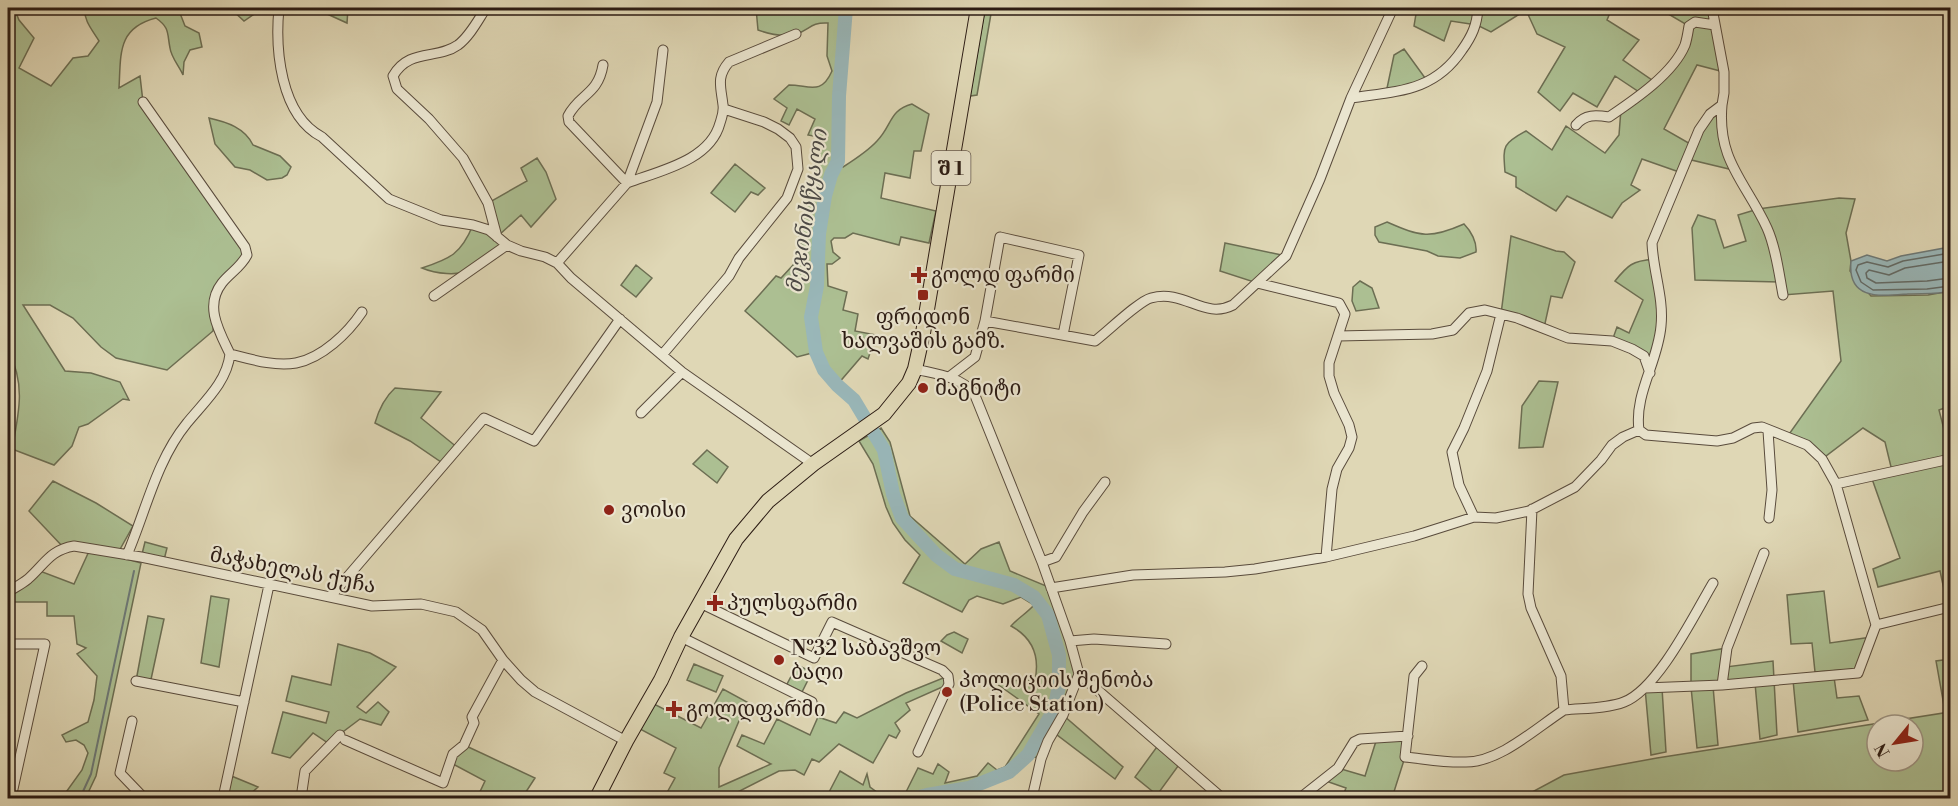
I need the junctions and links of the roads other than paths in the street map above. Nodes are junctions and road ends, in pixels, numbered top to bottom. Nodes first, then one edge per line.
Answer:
1 (279, 8) edge
2 (486, 8) edge
3 (978, 8) edge
4 (1393, 8) edge
5 (1478, 8) edge
6 (1712, 8) edge
7 (1714, 25) junction
8 (796, 34) dead end
9 (663, 50) dead end
10 (603, 65) dead end
11 (1352, 98) junction
12 (143, 102) dead end
13 (1722, 105) junction
14 (724, 109) junction
15 (1576, 126) dead end
16 (627, 183) junction
17 (497, 237) junction
18 (507, 245) junction
19 (557, 263) junction
20 (1257, 283) junction
21 (1784, 295) dead end
22 (434, 296) dead end
23 (362, 312) dead end
24 (1501, 314) junction
25 (620, 319) junction
26 (985, 321) junction
27 (1063, 335) junction
28 (1338, 336) junction
29 (230, 354) junction
30 (662, 355) junction
31 (915, 369) junction
32 (682, 372) junction
33 (1650, 373) junction
34 (949, 377) junction
35 (641, 412) dead end
36 (1639, 430) junction
37 (1768, 431) junction
38 (1950, 459) edge
39 (813, 464) junction
40 (1105, 482) dead end
41 (1836, 484) junction
42 (1532, 509) junction
43 (1474, 517) junction
44 (1769, 518) dead end
45 (1764, 553) dead end
46 (127, 555) junction
47 (1326, 557) junction
48 (1042, 562) junction
49 (1713, 583) dead end
50 (269, 585) junction
51 (1051, 588) junction
52 (8, 592) edge
53 (331, 596) junction
54 (700, 603) junction
55 (1950, 607) edge
56 (1876, 625) junction
57 (681, 636) junction
58 (1070, 641) junction
59 (8, 644) edge
60 (1166, 644) dead end
61 (503, 660) junction
62 (1422, 666) dead end
63 (1079, 674) junction
64 (136, 681) dead end
65 (1722, 685) junction
66 (1645, 688) junction
67 (244, 702) junction
68 (812, 702) dead end
69 (1564, 710) junction
70 (132, 721) dead end
71 (1408, 736) junction
72 (626, 741) junction
73 (918, 753) dead end
74 (11, 798) edge
75 (144, 798) edge
76 (223, 798) edge
77 (301, 798) edge
78 (597, 798) edge
79 (1032, 798) edge
80 (1222, 798) edge
81 (1300, 798) edge

1 - 17 street
2 - 17 street
3 - 31 highway, შ 1
4 - 11 street
5 - 11 street
6 - 7 street
7 - 13 street
7 - 15 street
8 - 14 street
9 - 16 street
10 - 16 street
11 - 20 street
12 - 29 street
13 - 21 street
13 - 33 street
14 - 16 street
14 - 30 street
16 - 19 street
17 - 18 street
18 - 19 street
18 - 22 street
19 - 25 street
20 - 27 street
20 - 28 street
23 - 29 street
24 - 28 street
24 - 33 street
24 - 43 street
25 - 30 street
25 - 53 street
26 - 27 street
26 - 27 street
26 - 34 street
28 - 47 street
29 - 46 street
30 - 32 street
31 - 34 street
31 - 39 highway, შ 1
32 - 35 street
32 - 39 street
33 - 36 street
34 - 48 street
36 - 37 street
36 - 42 street
37 - 41 street
37 - 44 street
38 - 41 street
39 - 54 highway, შ 1
40 - 48 street
41 - 56 street
42 - 43 street
42 - 69 street
43 - 47 street
45 - 65 street
46 - 50 street, მაჭახელას ქუჩა
46 - 52 street, მაჭახელას ქუჩა
47 - 51 street
48 - 51 street
49 - 66 street
50 - 53 street, მაჭახელას ქუჩა
50 - 67 street
51 - 58 street
53 - 61 street, მაჭახელას ქუჩა
54 - 57 highway, შ 1
54 - 73 street
55 - 56 street
56 - 65 street
57 - 68 street
57 - 72 highway, შ 1
58 - 60 street
58 - 63 street
59 - 74 street
61 - 72 street, მაჭახელას ქუჩა
61 - 77 street
62 - 71 street
63 - 79 street
63 - 80 street
64 - 67 street
65 - 66 street
66 - 69 street
67 - 76 street
69 - 71 street
70 - 75 street
71 - 81 street
72 - 78 highway, შ 1

